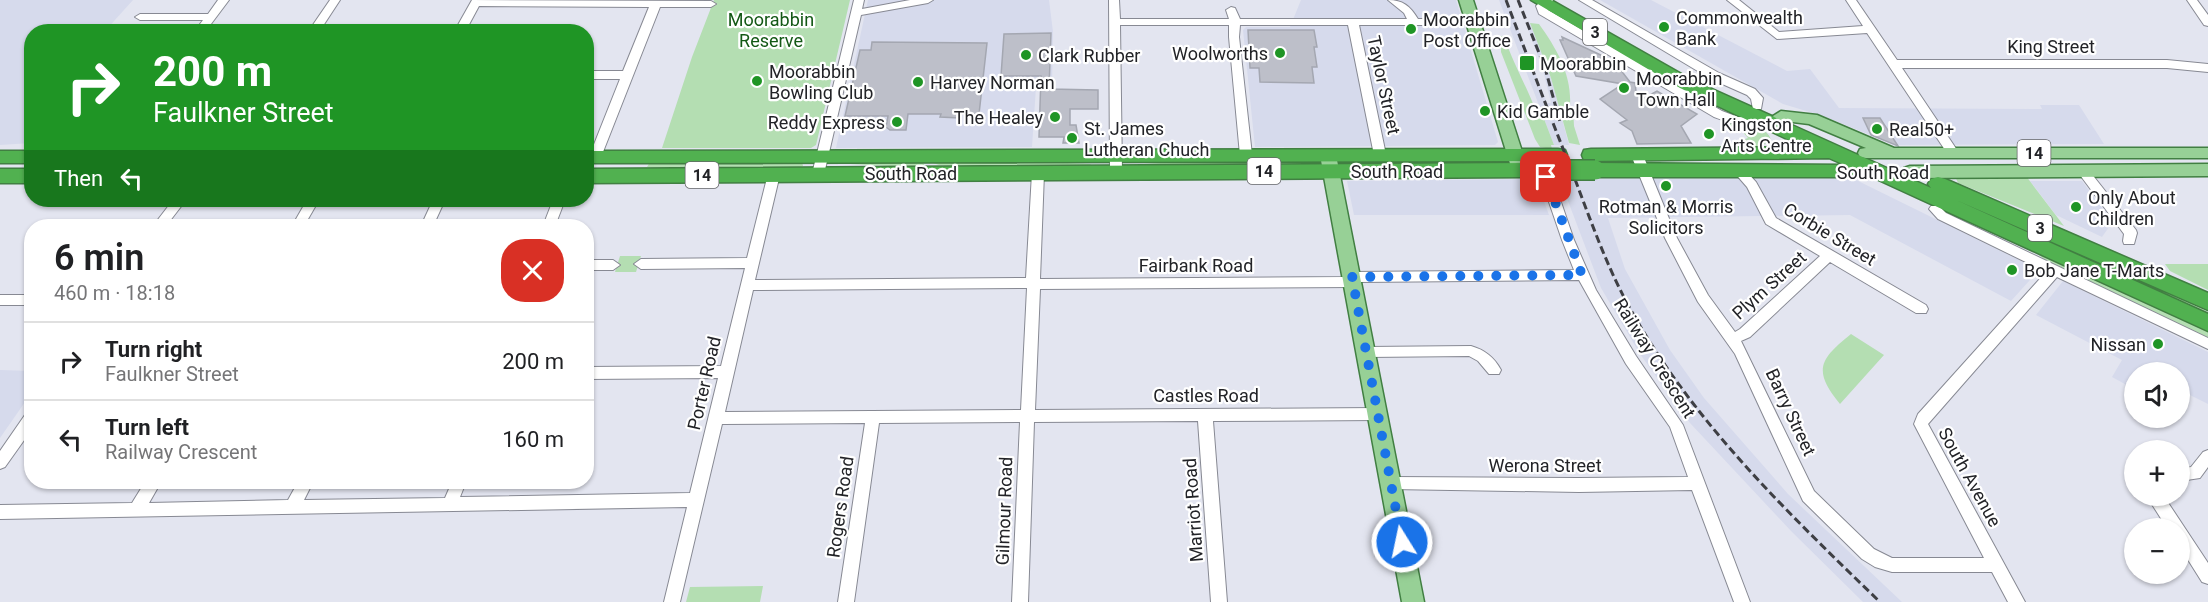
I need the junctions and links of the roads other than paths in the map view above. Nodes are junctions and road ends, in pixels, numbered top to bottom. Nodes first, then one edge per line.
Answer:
1 (224, 0) edge
2 (335, 0) edge
3 (859, 0) edge
4 (928, 0) edge
5 (1114, 0) edge
6 (1241, 0) edge
7 (1393, 0) edge
8 (1466, 0) edge
9 (1732, 0) edge
10 (1851, 0) edge
11 (2192, 0) edge
12 (1544, 1) edge
13 (476, 2) edge
14 (656, 3) junction
15 (1580, 3) edge
16 (711, 4) dead end
17 (856, 13) junction
18 (140, 17) dead end
19 (210, 17) junction
20 (1232, 17) junction
21 (1353, 21) junction
22 (1414, 21) junction
23 (1114, 22) junction
24 (1472, 22) junction
25 (2208, 23) edge
26 (205, 24) edge
27 (318, 24) edge
28 (464, 24) edge
29 (1870, 29) junction
30 (1636, 55) junction
31 (1616, 56) junction
32 (1893, 64) junction
33 (2208, 68) edge
34 (594, 75) edge
35 (628, 75) junction
36 (1767, 116) junction
37 (594, 150) edge
38 (1760, 153) junction
39 (1833, 153) junction
40 (1953, 153) junction
41 (2200, 153) edge
42 (1713, 154) junction
43 (1246, 155) junction
44 (1380, 155) junction
45 (0, 157) edge
46 (24, 157) edge
47 (594, 158) edge
48 (2025, 158) junction
49 (1855, 162) junction
50 (1885, 162) junction
51 (1970, 162) junction
52 (1329, 163) junction
53 (1518, 163) junction
54 (1640, 163) junction
55 (1116, 164) junction
56 (820, 165) junction
57 (929, 165) junction
58 (639, 166) junction
59 (1548, 169) junction
60 (2208, 169) edge
61 (1739, 171) junction
62 (2081, 171) junction
63 (1038, 172) junction
64 (1910, 172) junction
65 (594, 174) edge
66 (774, 174) junction
67 (0, 176) edge
68 (24, 176) edge
69 (172, 207) edge
70 (174, 207) edge
71 (1935, 209) junction
72 (169, 212) junction
73 (164, 219) edge
74 (2005, 230) junction
75 (2129, 241) dead end
76 (1829, 255) junction
77 (752, 263) junction
78 (641, 264) dead end
79 (594, 265) edge
80 (613, 265) dead end
81 (2050, 268) junction
82 (1582, 275) junction
83 (1352, 279) junction
84 (1033, 284) junction
85 (747, 285) junction
86 (0, 300) edge
87 (24, 300) edge
88 (2208, 302) edge
89 (1921, 309) dead end
90 (2208, 323) edge
91 (1732, 339) junction
92 (2208, 344) edge
93 (1367, 352) junction
94 (1494, 370) dead end
95 (726, 372) junction
96 (594, 373) edge
97 (1378, 414) junction
98 (1205, 415) junction
99 (1027, 416) junction
100 (873, 417) junction
101 (716, 418) junction
102 (24, 428) edge
103 (2208, 456) edge
104 (0, 463) edge
105 (2190, 474) edge
106 (1391, 483) junction
107 (1698, 483) junction
108 (149, 489) edge
109 (302, 489) edge
110 (456, 489) edge
111 (696, 500) junction
112 (450, 504) junction
113 (293, 507) junction
114 (137, 509) junction
115 (0, 512) edge
116 (2190, 545) edge
117 (2202, 559) edge
118 (1997, 565) junction
119 (2208, 577) edge
120 (672, 602) edge
121 (846, 602) edge
122 (1020, 602) edge
123 (1219, 602) edge
124 (1413, 602) edge
125 (1742, 602) edge
126 (2017, 602) edge

1 - 19 street
2 - 27 street
3 - 17 street
4 - 17 street
5 - 23 street
6 - 20 street
7 - 22 street
8 - 24 main road
9 - 29 street
10 - 29 street
11 - 25 street
12 - 30 highway, 3
12 - 31 street
13 - 14 street
13 - 28 street
14 - 16 street
14 - 35 street
15 - 36 highway, 3
17 - 56 street
18 - 19 street
19 - 26 street
20 - 21 street
20 - 23 street
20 - 43 street
21 - 22 street
21 - 44 street, Taylor Street
22 - 24 street
23 - 55 street
24 - 53 main road
29 - 32 street
30 - 31 street
30 - 36 highway, 3
31 - 36 street
32 - 33 street, King Street
32 - 40 street
34 - 35 street
35 - 37 street
36 - 38 highway
36 - 39 highway, 3
36 - 49 highway, 3
36 - 50 main road
38 - 39 highway, South Road / 14
38 - 42 highway, South Road / 14
39 - 49 highway, 3
40 - 48 main road, South Road / 14
40 - 50 main road, South Road / 14
40 - 51 main road
41 - 48 main road, South Road / 14
41 - 60 main road
42 - 49 highway
42 - 54 highway, South Road / 14
43 - 52 highway, South Road / 14
43 - 55 highway, South Road / 14
44 - 52 highway, South Road / 14
44 - 53 highway, South Road / 14
45 - 46 highway
47 - 58 highway, South Road / 14
48 - 51 main road
48 - 62 main road
49 - 50 highway, South Road / 14
49 - 50 highway, 3
49 - 61 highway, South Road / 14
49 - 71 highway
50 - 51 main road
50 - 64 highway, South Road / 14
50 - 74 highway, 3
52 - 53 highway, South Road / 14
52 - 55 highway, South Road / 14
52 - 83 main road
53 - 59 highway, South Road / 14
54 - 59 highway, South Road / 14, bridge
54 - 61 highway, South Road / 14
54 - 91 street, Barry Street
55 - 57 highway, South Road / 14
55 - 63 highway, South Road / 14
56 - 57 highway, South Road / 14
56 - 58 highway, South Road / 14
56 - 66 highway, South Road / 14
57 - 63 highway, South Road / 14
58 - 65 highway, South Road / 14
58 - 66 highway, South Road / 14
59 - 82 street, Railway Crescent
60 - 62 main road, South Road / 14
61 - 76 street, Corbie Street
62 - 64 main road, South Road / 14
62 - 75 street
63 - 84 street, Gilmour Road
64 - 88 highway, 3
66 - 77 street, Porter Road
67 - 68 highway
69 - 72 street
70 - 72 street
71 - 74 highway
71 - 81 street
72 - 73 street
74 - 81 street
74 - 90 highway, 3
76 - 89 street, Corbie Street
76 - 91 street, Plym Street
77 - 78 street
77 - 85 street, Porter Road
79 - 80 street
81 - 92 street
81 - 118 street, South Avenue
82 - 83 street, Fairbank Road
82 - 107 street, Railway Crescent
83 - 84 street, Fairbank Road
83 - 93 main road
84 - 85 street, Fairbank Road
84 - 99 street, Gilmour Road
85 - 95 street, Porter Road
86 - 87 street
91 - 118 street, Barry Street
93 - 94 street
93 - 97 main road
95 - 96 street
95 - 101 street, Porter Road
97 - 98 street, Castles Road
97 - 106 main road
98 - 99 street, Castles Road
98 - 123 street, Marriot Road
99 - 100 street, Castles Road
99 - 122 street, Gilmour Road
100 - 101 street, Castles Road
100 - 121 street, Rogers Road
101 - 111 street, Porter Road
102 - 104 street
103 - 105 street
106 - 107 street, Werona Street
106 - 124 main road
107 - 125 street, Railway Crescent
108 - 114 street
109 - 113 street
110 - 112 street
111 - 112 street
111 - 120 street, Porter Road
112 - 113 street
113 - 114 street
114 - 115 street
116 - 117 street
117 - 119 street
118 - 126 street, South Avenue

